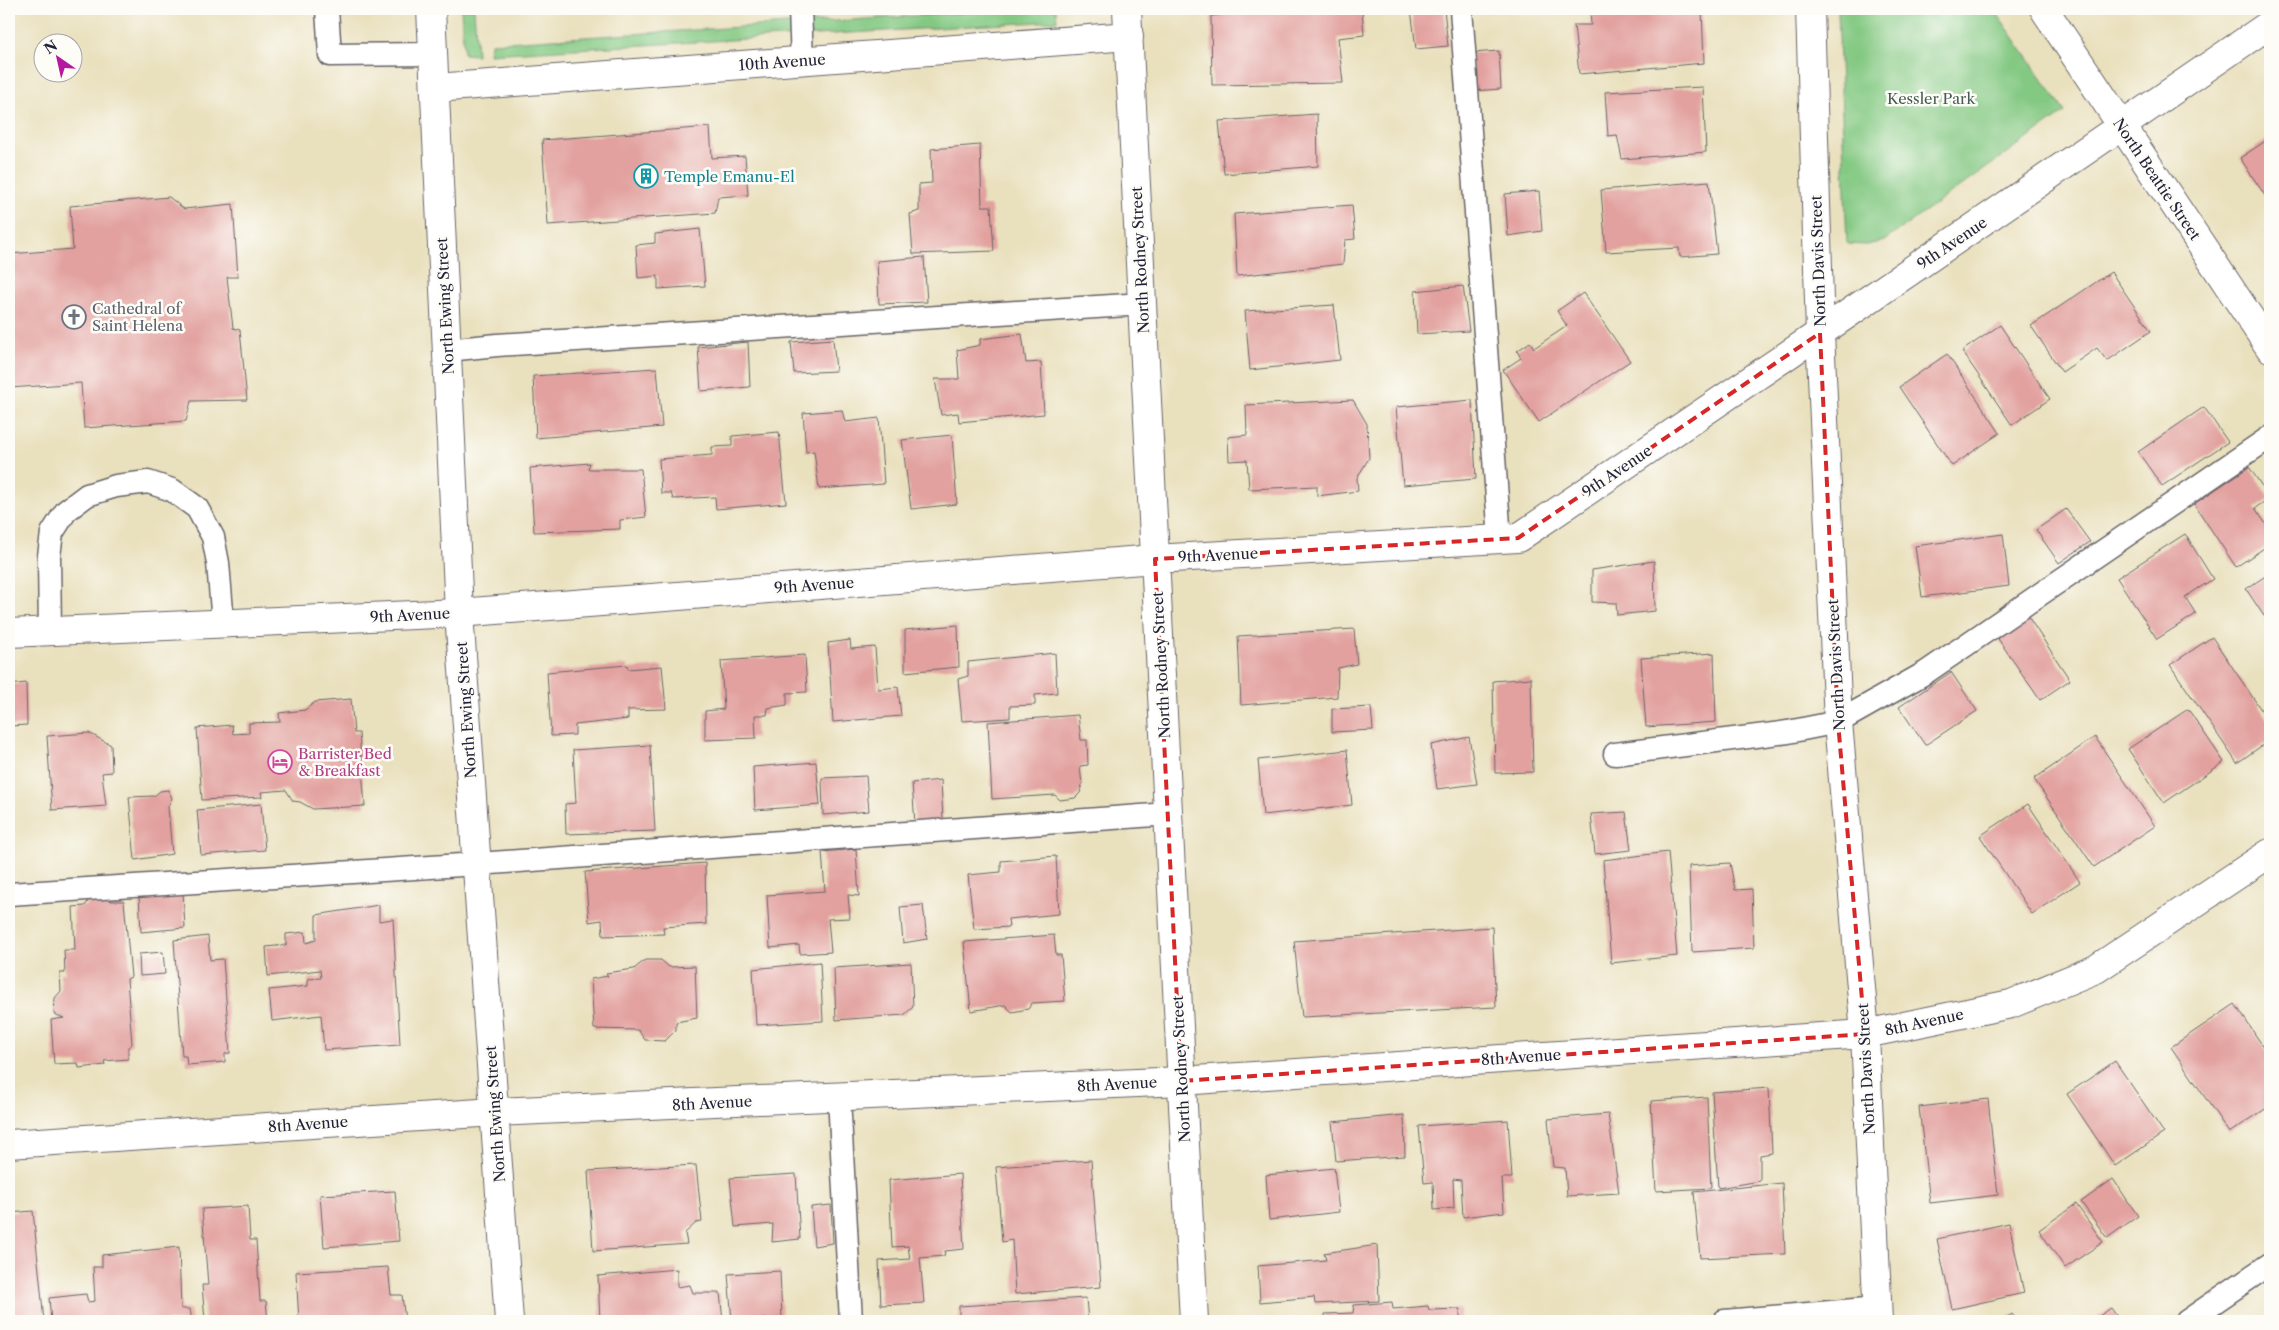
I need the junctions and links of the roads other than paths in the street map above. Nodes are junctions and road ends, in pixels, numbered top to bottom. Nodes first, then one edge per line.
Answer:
1 (327, 9) edge
2 (431, 9) edge
3 (800, 9) edge
4 (1127, 9) edge
5 (1461, 9) edge
6 (1810, 9) edge
7 (2044, 9) edge
8 (2270, 24) edge
9 (1129, 36) junction
10 (433, 54) junction
11 (802, 61) junction
12 (434, 88) junction
13 (2122, 127) junction
14 (1143, 304) junction
15 (1820, 333) junction
16 (2270, 348) edge
17 (447, 350) junction
18 (2270, 437) edge
19 (1500, 539) junction
20 (1155, 558) junction
21 (458, 613) junction
22 (223, 623) junction
23 (50, 632) junction
24 (9, 633) edge
25 (1838, 722) junction
26 (1614, 754) dead end
27 (1168, 814) junction
28 (2270, 853) edge
29 (477, 864) junction
30 (9, 894) edge
31 (1865, 1034) junction
32 (1181, 1081) junction
33 (839, 1097) junction
34 (495, 1112) junction
35 (9, 1144) edge
36 (2270, 1264) edge
37 (1878, 1315) edge
38 (510, 1321) edge
39 (851, 1321) edge
40 (1194, 1321) edge
41 (1724, 1321) edge
42 (2186, 1321) edge

1 - 10 lane
2 - 10 street, North Ewing Street
3 - 11 lane
4 - 9 street, North Rodney Street
5 - 19 lane
6 - 15 street, North Davis Street
7 - 13 street, North Beattie Street
8 - 13 street, 9th Avenue
9 - 11 street, 10th Avenue
9 - 14 street, North Rodney Street
10 - 12 street, North Ewing Street
11 - 12 street, 10th Avenue
12 - 17 street, North Ewing Street
13 - 15 street, 9th Avenue
13 - 16 street, North Beattie Street
14 - 17 lane
14 - 20 street, North Rodney Street
15 - 19 street, 9th Avenue
15 - 25 street, North Davis Street
17 - 21 street, North Ewing Street
18 - 25 lane
19 - 20 street, 9th Avenue
20 - 21 street, 9th Avenue
20 - 27 street, North Rodney Street
21 - 22 street, 9th Avenue
21 - 29 street, North Ewing Street
22 - 23 street, 9th Avenue
22 - 23 lane
23 - 24 street, 9th Avenue
25 - 26 lane
25 - 31 street, North Davis Street
27 - 29 lane
27 - 32 street, North Rodney Street
28 - 31 street, 8th Avenue
29 - 30 lane
29 - 34 street, North Ewing Street
31 - 32 street, 8th Avenue
31 - 37 street, North Davis Street
32 - 33 street, 8th Avenue
32 - 40 street, North Rodney Street
33 - 34 street, 8th Avenue
33 - 39 lane
34 - 35 street, 8th Avenue
34 - 38 street, North Ewing Street
36 - 42 lane
37 - 41 lane

